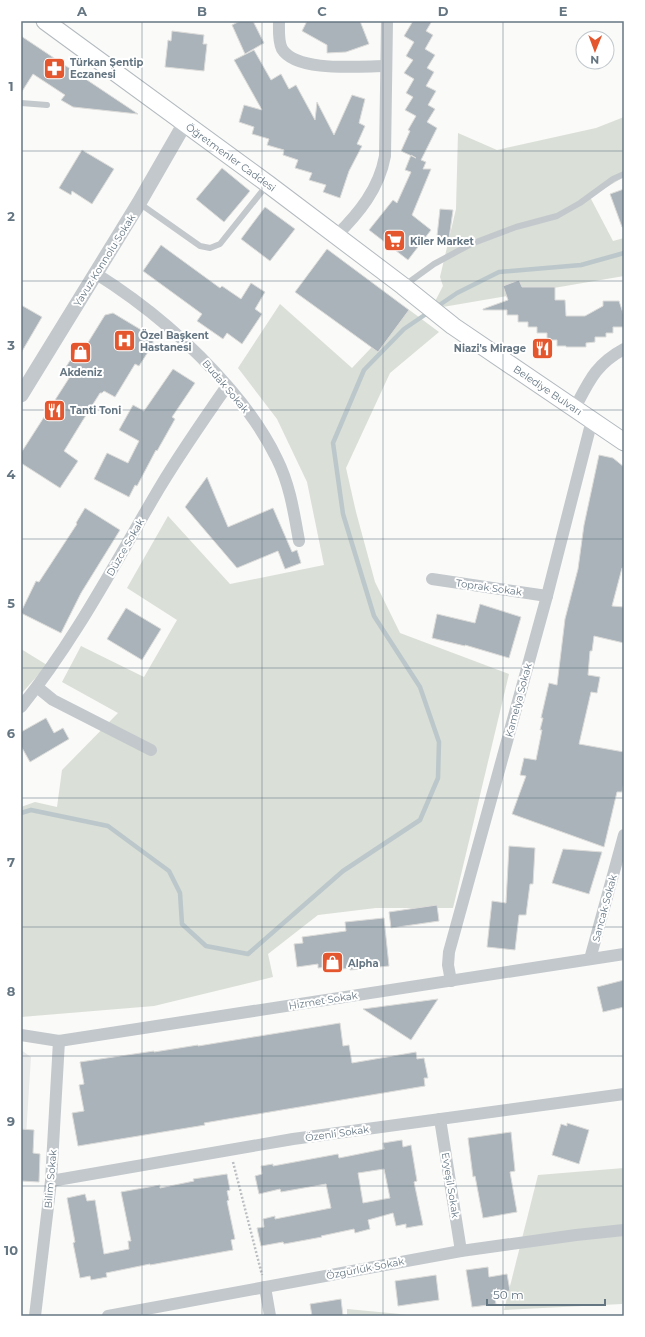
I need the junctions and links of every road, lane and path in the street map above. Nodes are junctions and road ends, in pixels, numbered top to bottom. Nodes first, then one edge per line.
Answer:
1 (279, 21) edge
2 (387, 21) edge
3 (49, 22) edge
4 (386, 66) junction
5 (21, 103) edge
6 (47, 105) dead end
7 (185, 123) junction
8 (624, 174) edge
9 (268, 184) junction
10 (139, 203) junction
11 (336, 236) junction
12 (95, 273) junction
13 (409, 290) junction
14 (624, 349) edge
15 (228, 386) junction
16 (21, 395) edge
17 (575, 408) junction
18 (592, 420) junction
19 (624, 442) edge
20 (299, 541) dead end
21 (432, 579) dead end
22 (547, 596) junction
23 (37, 687) junction
24 (21, 707) edge
25 (151, 750) dead end
26 (624, 835) edge
27 (624, 954) edge
28 (590, 959) junction
29 (451, 981) junction
30 (21, 1035) edge
31 (59, 1041) junction
32 (624, 1094) edge
33 (440, 1119) junction
34 (230, 1150) junction
35 (51, 1180) junction
36 (624, 1230) edge
37 (461, 1251) junction
38 (264, 1287) junction
39 (143, 1313) edge
40 (35, 1316) edge
41 (108, 1316) edge
42 (270, 1316) edge

1 - 4 street
2 - 4 street
3 - 7 main road, Öğretmenler Caddesi
4 - 11 street
5 - 6 lane
7 - 9 main road, Öğretmenler Caddesi
7 - 10 street, Yavuz Konnolu Sokak
8 - 13 lane
9 - 10 lane
9 - 11 main road, Öğretmenler Caddesi
10 - 12 street, Yavuz Konnolu Sokak
11 - 13 main road, Öğretmenler Caddesi
12 - 15 street, Budak Sokak
12 - 16 street, Yavuz Konnolu Sokak
13 - 17 main road, Belediye Bulvarı
14 - 17 street
15 - 20 street, Budak Sokak
15 - 23 street, Düzce Sokak
17 - 18 main road, Belediye Bulvarı
18 - 19 main road, Belediye Bulvarı
18 - 22 street, Kamelya Sokak
21 - 22 street, Toprak Sokak
22 - 29 street, Kamelya Sokak
23 - 24 street, Düzce Sokak
23 - 25 street
26 - 28 street, Sancak Sokak
27 - 28 street, Hizmet Sokak
28 - 29 street, Hizmet Sokak
29 - 31 street, Hizmet Sokak
30 - 31 street, Hizmet Sokak
31 - 35 street, Bilim Sokak
32 - 33 street, Özenli Sokak
33 - 34 street, Özenli Sokak
33 - 37 street, Evyeşil Sokak
34 - 35 street, Özenli Sokak
34 - 38 path
35 - 40 street, Bilim Sokak
36 - 37 street, Özgürlük Sokak
37 - 38 street, Özgürlük Sokak
38 - 39 street, Özgürlük Sokak
38 - 42 street
39 - 41 street, Özgürlük Sokak

